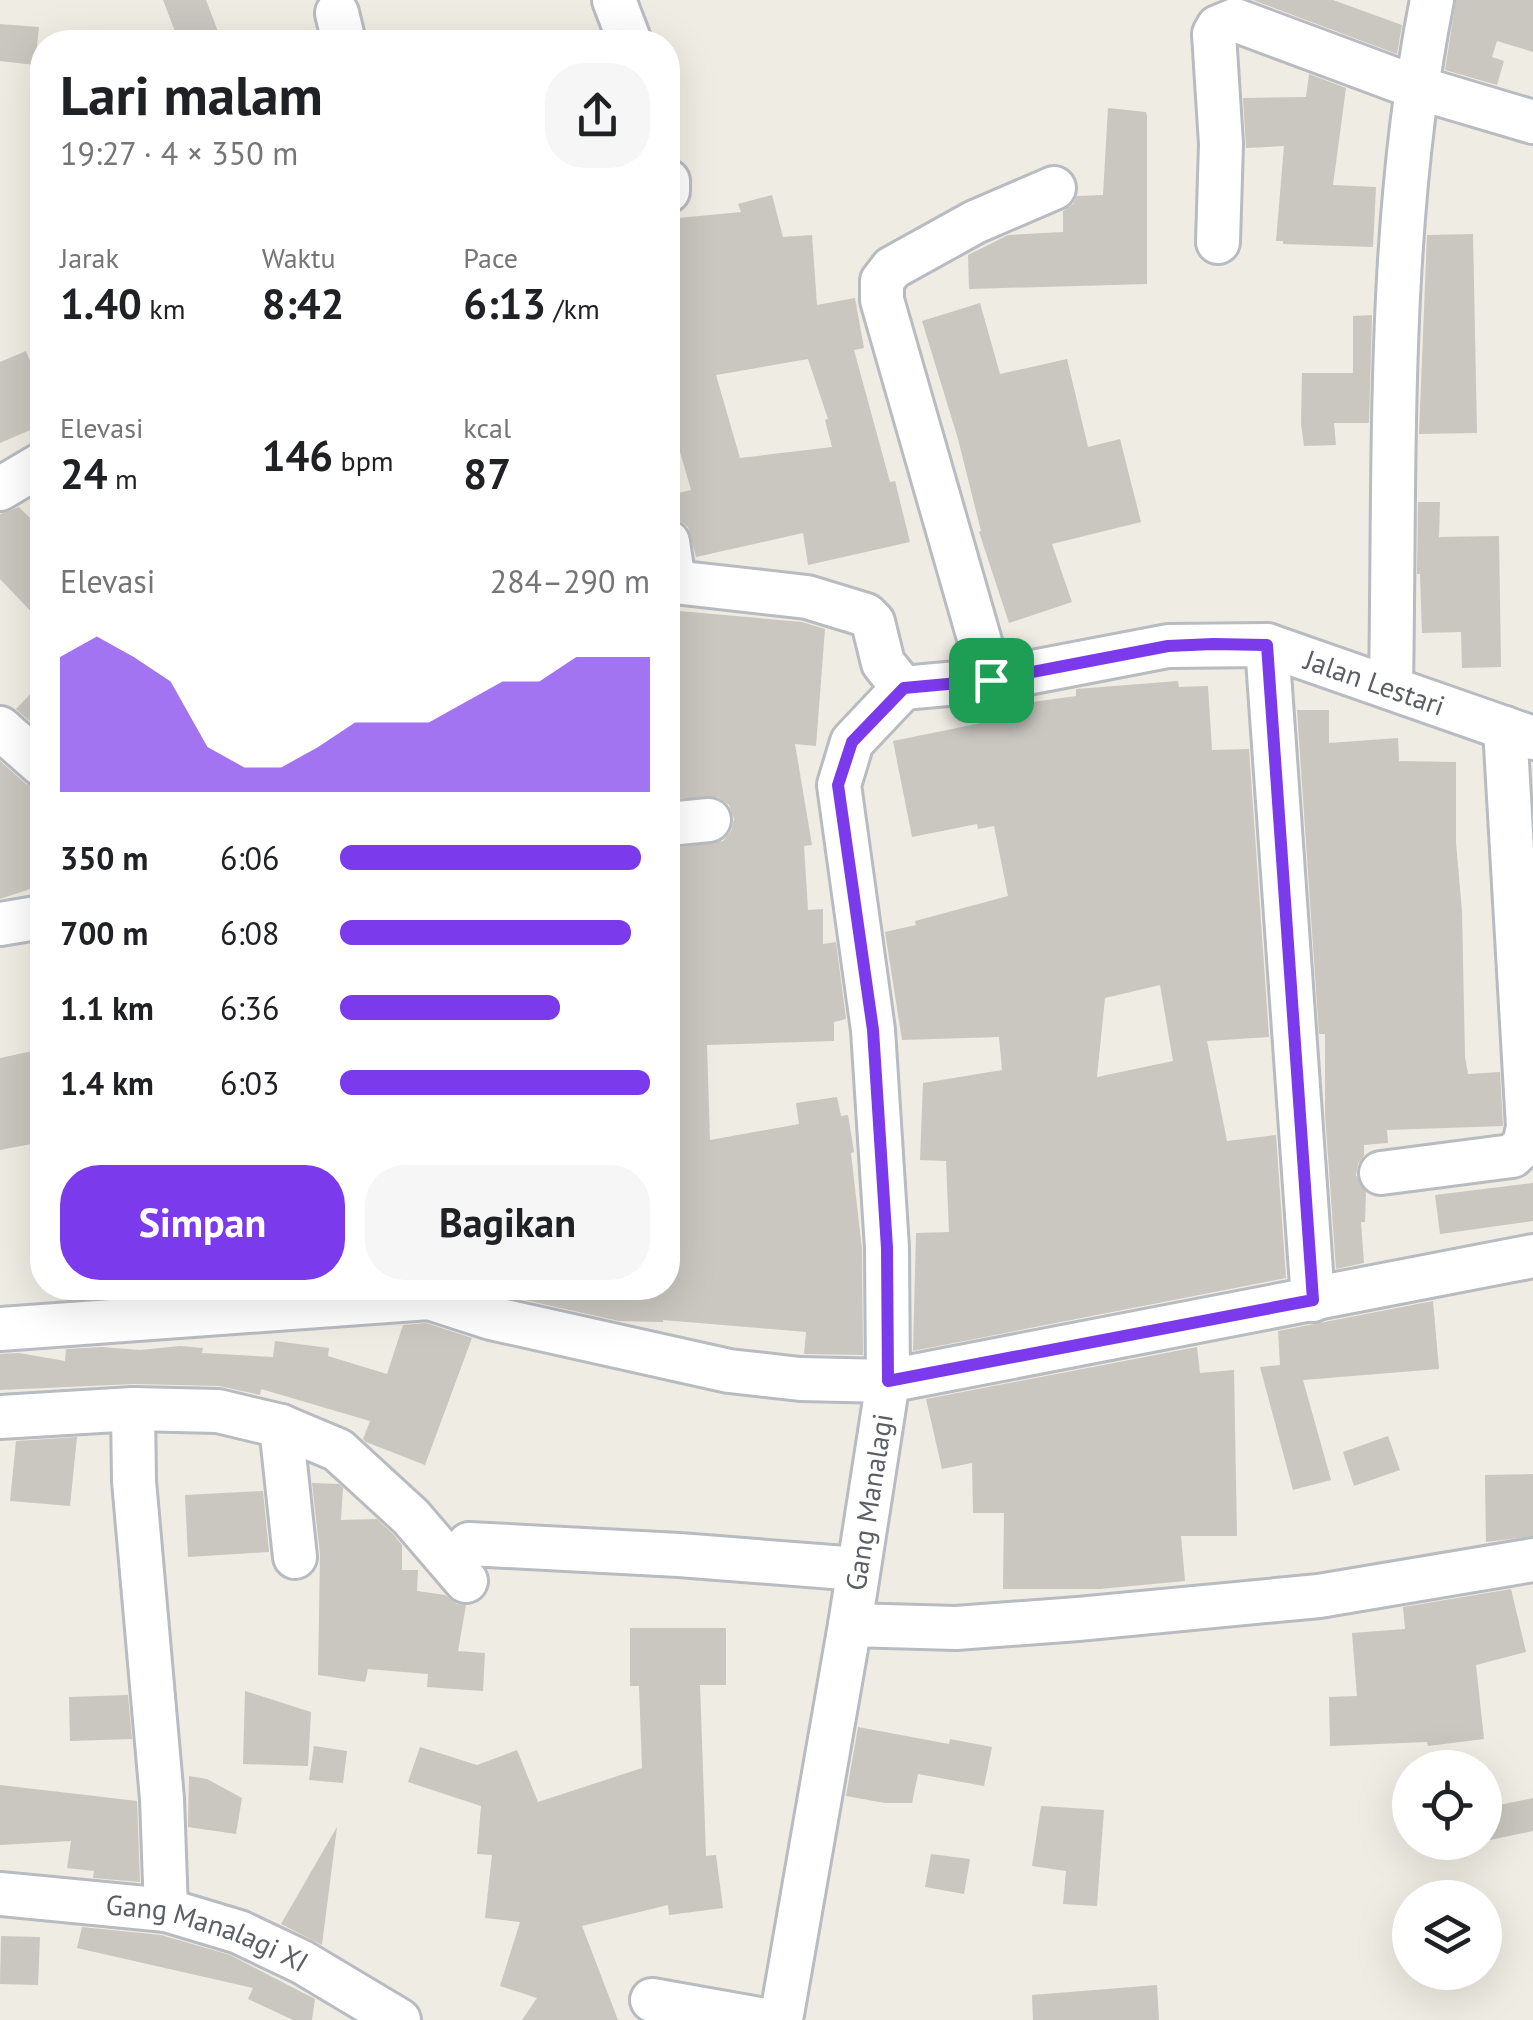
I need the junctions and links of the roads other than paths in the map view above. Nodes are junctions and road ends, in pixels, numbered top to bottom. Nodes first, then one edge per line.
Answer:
1 (614, 0) edge
2 (1432, 0) edge
3 (625, 30) edge
4 (1415, 87) junction
5 (1533, 122) edge
6 (1054, 188) dead end
7 (1218, 242) dead end
8 (30, 471) edge
9 (0, 490) edge
10 (680, 572) edge
11 (1267, 645) junction
12 (991, 680) junction
13 (1391, 687) junction
14 (904, 688) junction
15 (0, 728) edge
16 (1519, 733) edge
17 (30, 754) edge
18 (710, 820) dead end
19 (680, 823) edge
20 (30, 919) edge
21 (0, 924) edge
22 (1381, 1174) dead end
23 (1533, 1256) edge
24 (344, 1300) edge
25 (445, 1300) edge
26 (1313, 1300) junction
27 (0, 1329) edge
28 (888, 1381) junction
29 (133, 1409) junction
30 (0, 1417) edge
31 (281, 1426) junction
32 (295, 1557) dead end
33 (1533, 1560) edge
34 (858, 1569) junction
35 (850, 1625) junction
36 (0, 1894) edge
37 (166, 1910) junction
38 (652, 2000) dead end
39 (399, 2020) edge
40 (766, 2020) edge
41 (781, 2020) edge

1 - 3 street
2 - 4 street
4 - 5 street
4 - 7 street
4 - 13 street
6 - 12 street
8 - 9 street
10 - 14 street
11 - 12 street, Jalan Lestari
11 - 13 street, Jalan Lestari
11 - 26 street
12 - 14 street, Jalan Lestari
13 - 16 street, Jalan Lestari
14 - 28 street
15 - 17 street
16 - 22 street
18 - 19 street
20 - 21 street
23 - 26 street
24 - 27 street
25 - 28 street, Gang Manalagi
26 - 28 street
28 - 34 street, Gang Manalagi
29 - 30 street
29 - 31 street
29 - 37 street
31 - 32 street
31 - 34 street
33 - 35 street
34 - 35 street, Gang Manalagi
35 - 41 street, Gang Manalagi
36 - 37 street, Gang Manalagi XI
37 - 39 street, Gang Manalagi XI
38 - 40 street

